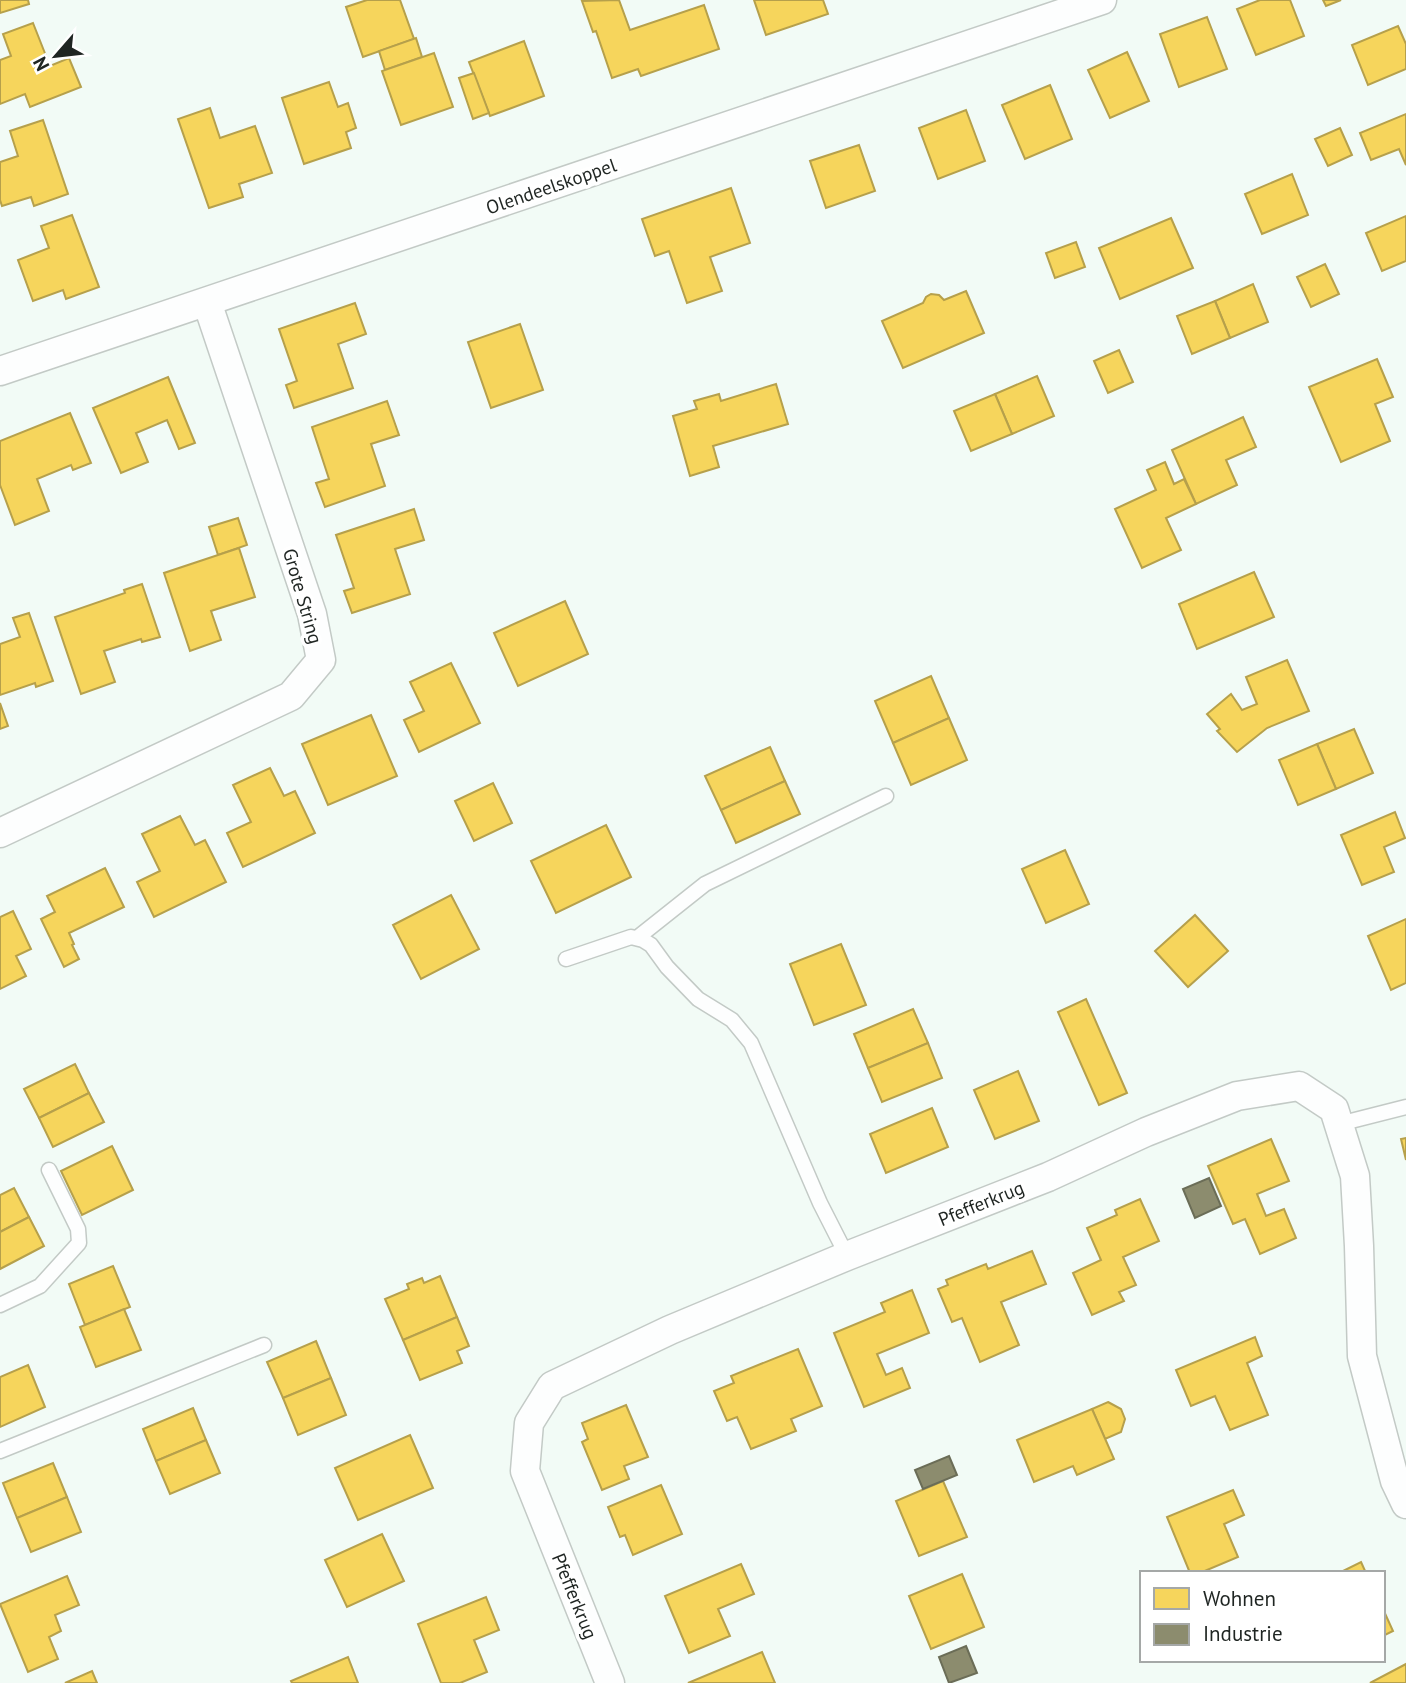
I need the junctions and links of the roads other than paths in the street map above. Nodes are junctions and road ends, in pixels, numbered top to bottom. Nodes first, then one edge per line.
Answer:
1 (1102, 0) edge
2 (207, 302) junction
3 (0, 371) edge
4 (886, 796) dead end
5 (0, 833) edge
6 (637, 938) junction
7 (566, 959) dead end
8 (1406, 1107) edge
9 (1339, 1124) junction
10 (49, 1170) dead end
11 (848, 1256) junction
12 (0, 1305) edge
13 (264, 1345) dead end
14 (0, 1451) edge
15 (1406, 1503) edge
16 (610, 1683) edge

1 - 2 street, Olendeelskoppel
2 - 3 street, Olendeelskoppel
2 - 5 street, Grote String
4 - 6 lane
6 - 7 lane
6 - 11 lane
8 - 9 lane
9 - 11 street, Pfefferkrug
9 - 15 street, Pfefferkrug
10 - 12 lane
11 - 16 street, Pfefferkrug
13 - 14 lane

